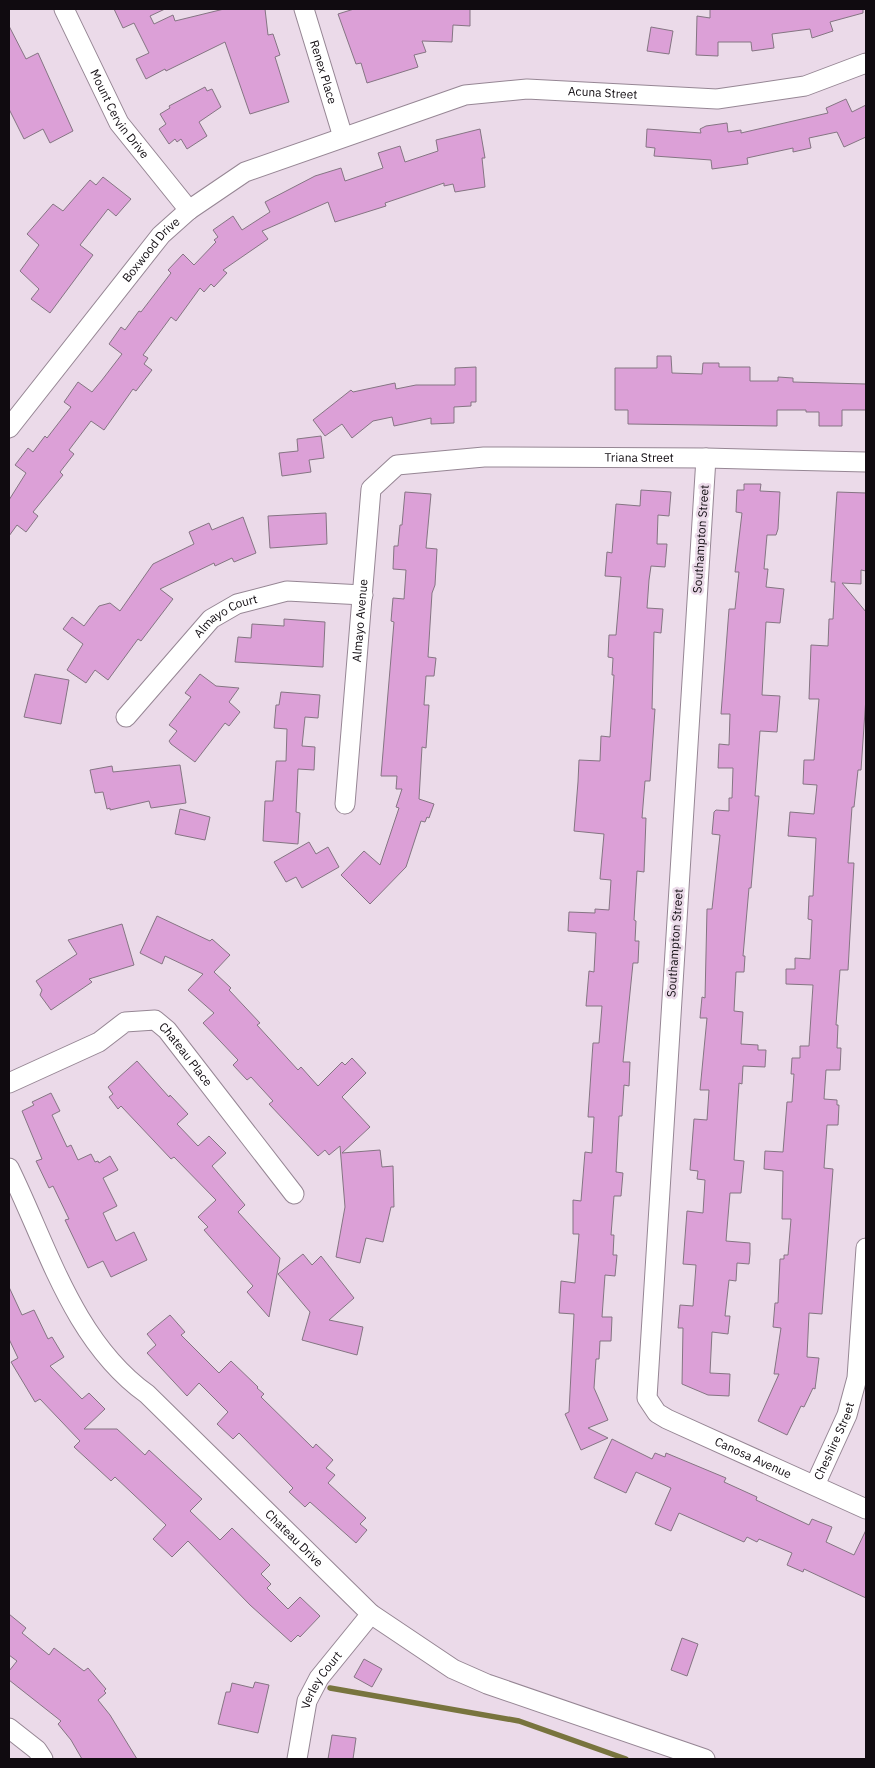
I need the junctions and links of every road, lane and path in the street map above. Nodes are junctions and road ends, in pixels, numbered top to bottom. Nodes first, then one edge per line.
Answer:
1 (64, 9) edge
2 (304, 9) edge
3 (866, 63) edge
4 (343, 137) junction
5 (188, 210) junction
6 (9, 428) edge
7 (706, 458) junction
8 (866, 462) edge
9 (413, 464) joint
10 (363, 595) junction
11 (126, 717) dead end
12 (345, 804) dead end
13 (9, 1083) edge
14 (9, 1168) edge
15 (294, 1194) dead end
16 (866, 1248) edge
17 (667, 1419) joint
18 (815, 1485) junction
19 (866, 1509) edge
20 (371, 1614) junction
21 (9, 1728) edge
22 (42, 1759) edge
23 (298, 1759) edge
24 (705, 1759) edge

1 - 5 street, Mount Cervin Drive
2 - 4 street, Renex Place
3 - 4 street, Acuna Street
4 - 5 street, Boxwood Drive
5 - 6 street, Boxwood Drive
7 - 8 street, Triana Street
7 - 9 street, Triana Street
7 - 17 street, Southampton Street
9 - 10 street, Almayo Avenue
10 - 11 street, Almayo Court
10 - 12 street, Almayo Avenue
13 - 15 street, Chateau Place
14 - 20 street, Chateau Drive
16 - 18 street, Cheshire Street
17 - 18 street, Canosa Avenue
18 - 19 street, Canosa Avenue
20 - 23 street, Verley Court
20 - 24 street, Chateau Drive
21 - 22 street

